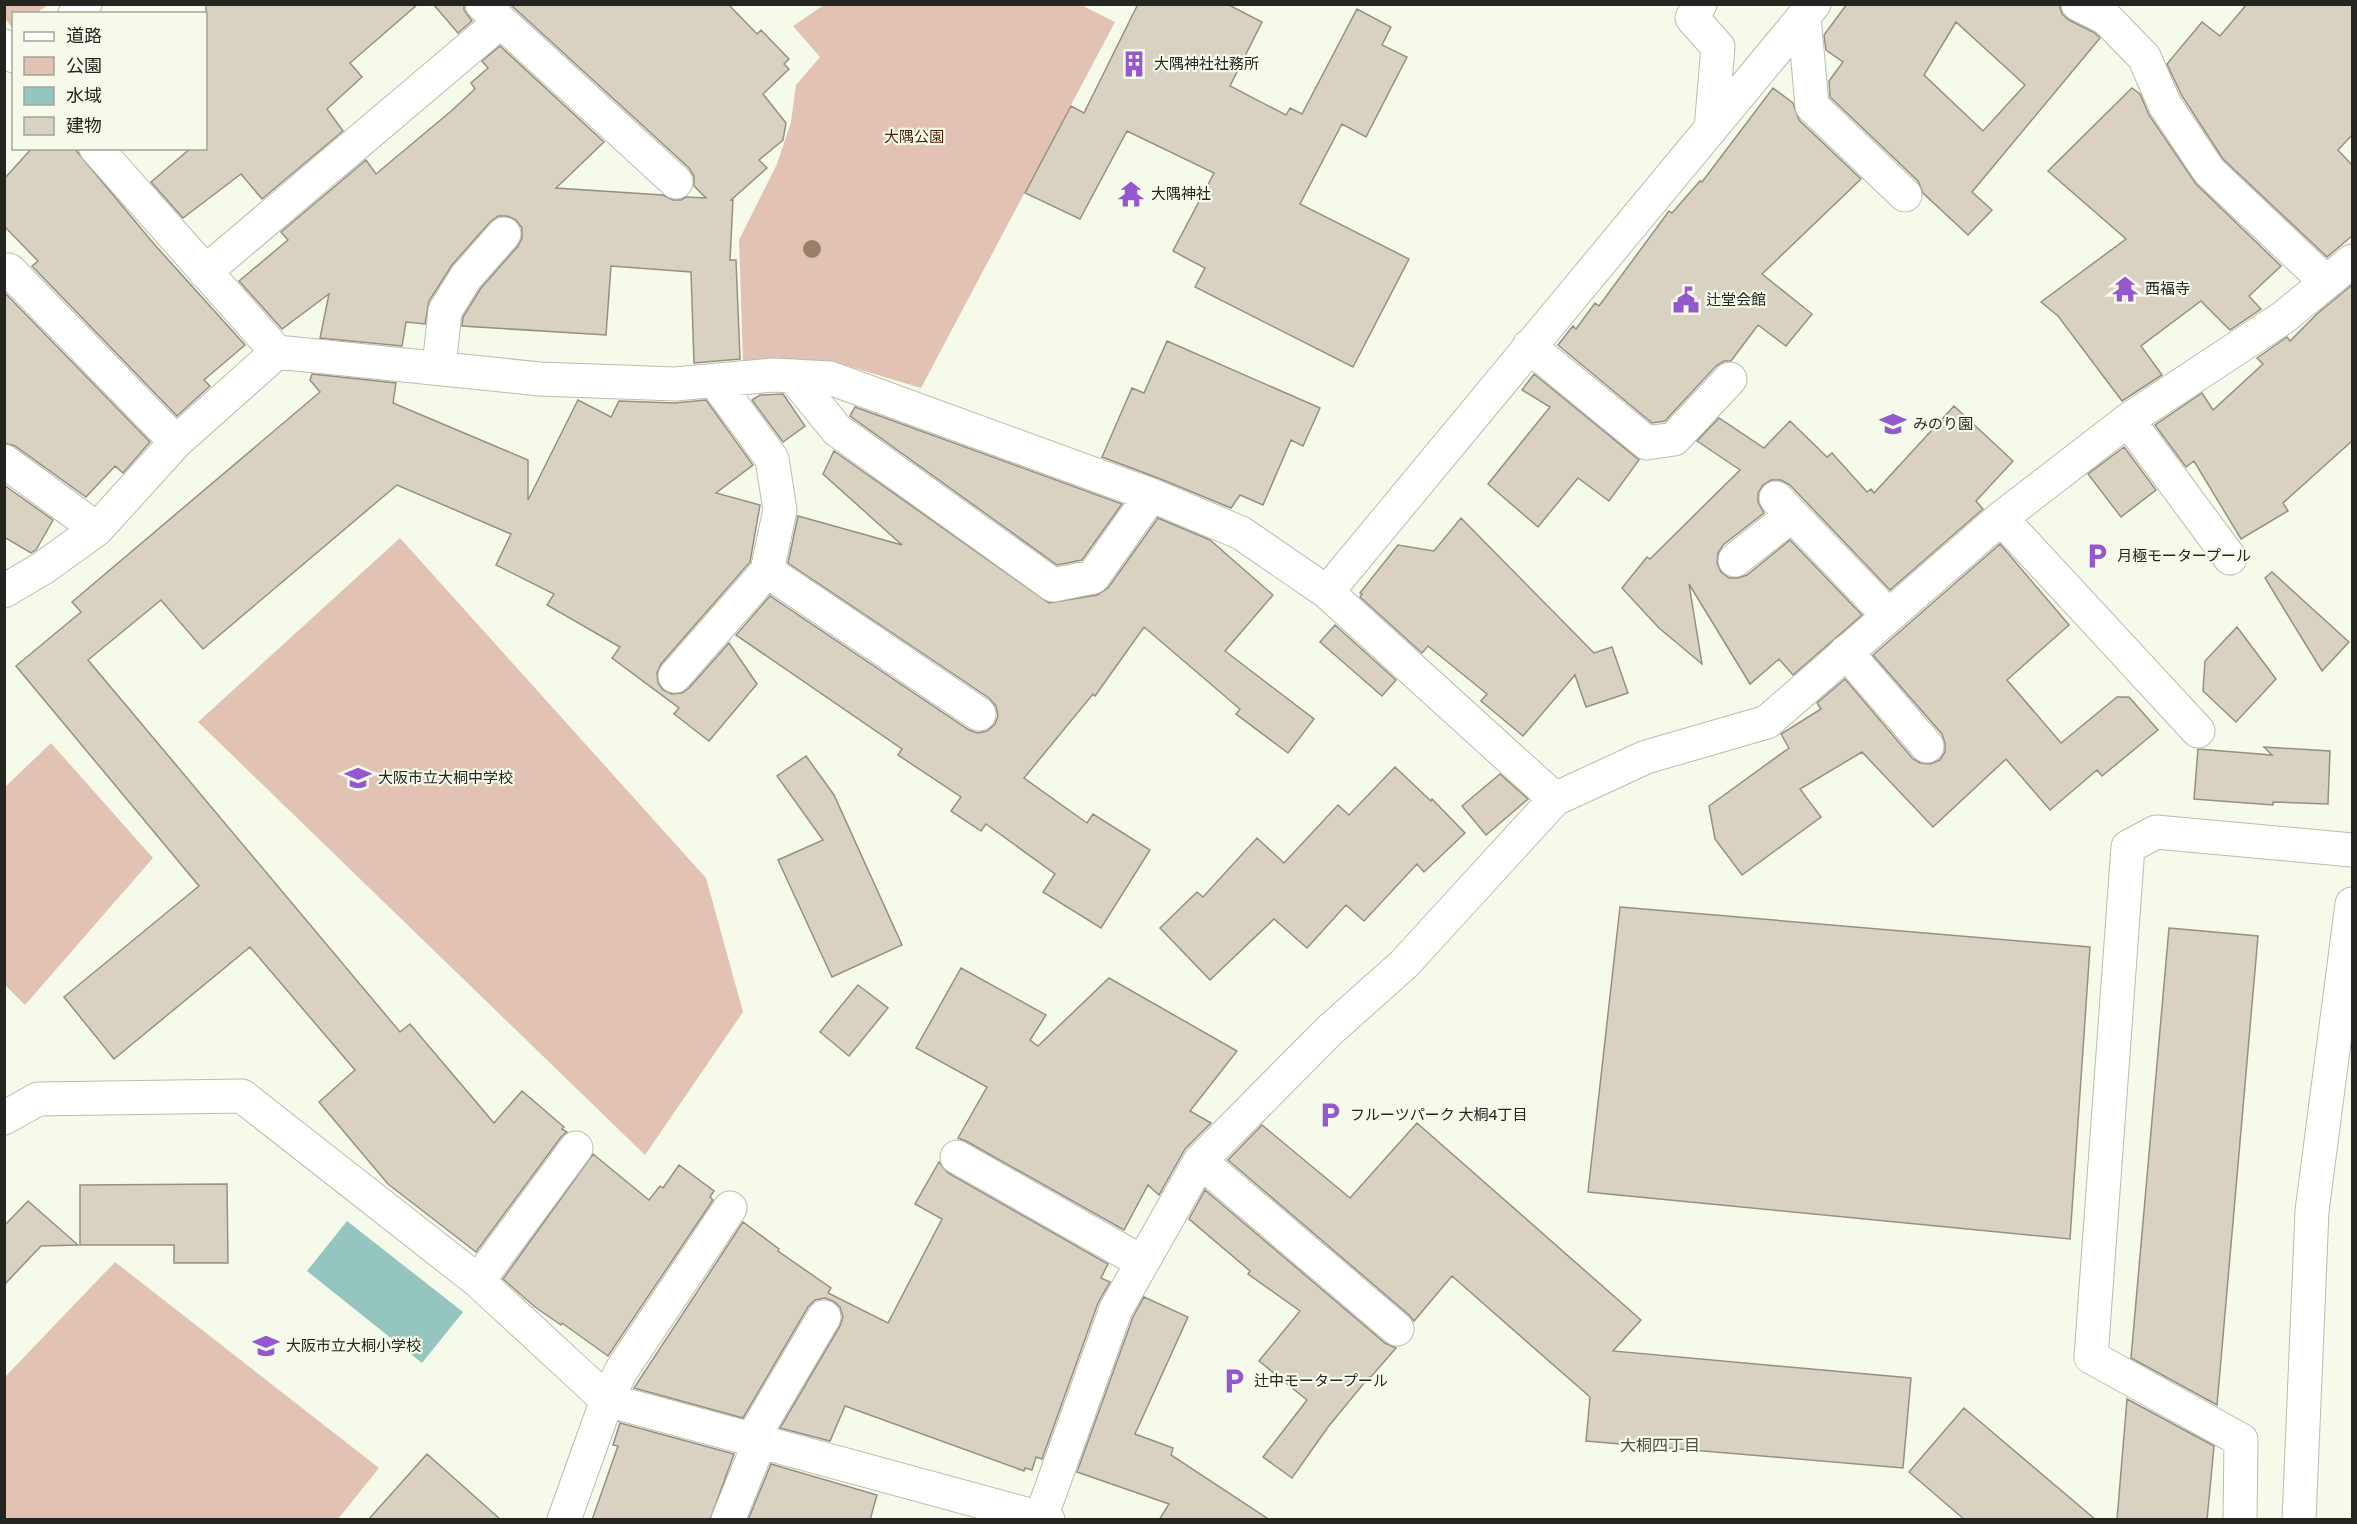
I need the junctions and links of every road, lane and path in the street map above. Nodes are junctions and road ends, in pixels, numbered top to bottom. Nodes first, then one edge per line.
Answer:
1 (1700, 4) edge
2 (2078, 4) edge
3 (1809, 10) edge
4 (491, 13) edge
5 (1711, 129) junction
6 (98, 150) edge
7 (676, 183) dead end
8 (1905, 195) dead end
9 (504, 234) dead end
10 (2352, 261) edge
11 (205, 272) junction
12 (4, 273) edge
13 (2326, 282) junction
14 (1529, 346) junction
15 (277, 352) junction
16 (439, 368) junction
17 (794, 376) junction
18 (1730, 379) dead end
19 (715, 381) junction
20 (2128, 420) junction
21 (176, 442) junction
22 (4, 461) edge
23 (1151, 495) junction
24 (2001, 518) junction
25 (97, 529) junction
26 (2230, 558) dead end
27 (1735, 560) dead end
28 (767, 571) junction
29 (4, 591) edge
30 (1327, 592) junction
31 (1888, 615) junction
32 (1846, 652) junction
33 (675, 676) dead end
34 (979, 714) dead end
35 (2198, 731) dead end
36 (1927, 746) dead end
37 (1555, 799) junction
38 (2352, 850) edge
39 (2352, 904) edge
40 (4, 1118) edge
41 (576, 1148) dead end
42 (957, 1157) dead end
43 (1200, 1161) junction
44 (730, 1208) dead end
45 (1142, 1262) junction
46 (478, 1281) junction
47 (824, 1317) dead end
48 (1397, 1329) dead end
49 (607, 1400) junction
50 (756, 1441) junction
51 (1043, 1519) edge
52 (564, 1520) edge
53 (728, 1520) edge
54 (2240, 1520) edge
55 (2299, 1520) edge

1 - 5 street
2 - 13 street
3 - 5 street
3 - 8 street
4 - 7 street
4 - 11 street
5 - 14 street
6 - 11 street
9 - 16 street
10 - 13 street
11 - 15 street
12 - 21 street
13 - 20 street
14 - 18 street
14 - 30 street
15 - 16 street
15 - 21 street
16 - 19 street
17 - 19 street
17 - 23 street
17 - 23 street
19 - 28 street
20 - 24 street
20 - 26 street
21 - 25 street
22 - 25 street
23 - 30 street
24 - 31 street
24 - 35 street
25 - 29 street
27 - 31 street
28 - 33 street
28 - 34 street
30 - 37 street
31 - 32 street
32 - 36 street
32 - 37 street
37 - 43 street
38 - 54 street
39 - 55 street
40 - 46 street
41 - 46 street
42 - 45 street
43 - 45 street
43 - 48 street
44 - 49 street
45 - 51 street
46 - 49 street
47 - 50 street
49 - 50 street
49 - 52 street
50 - 51 street
50 - 53 street

